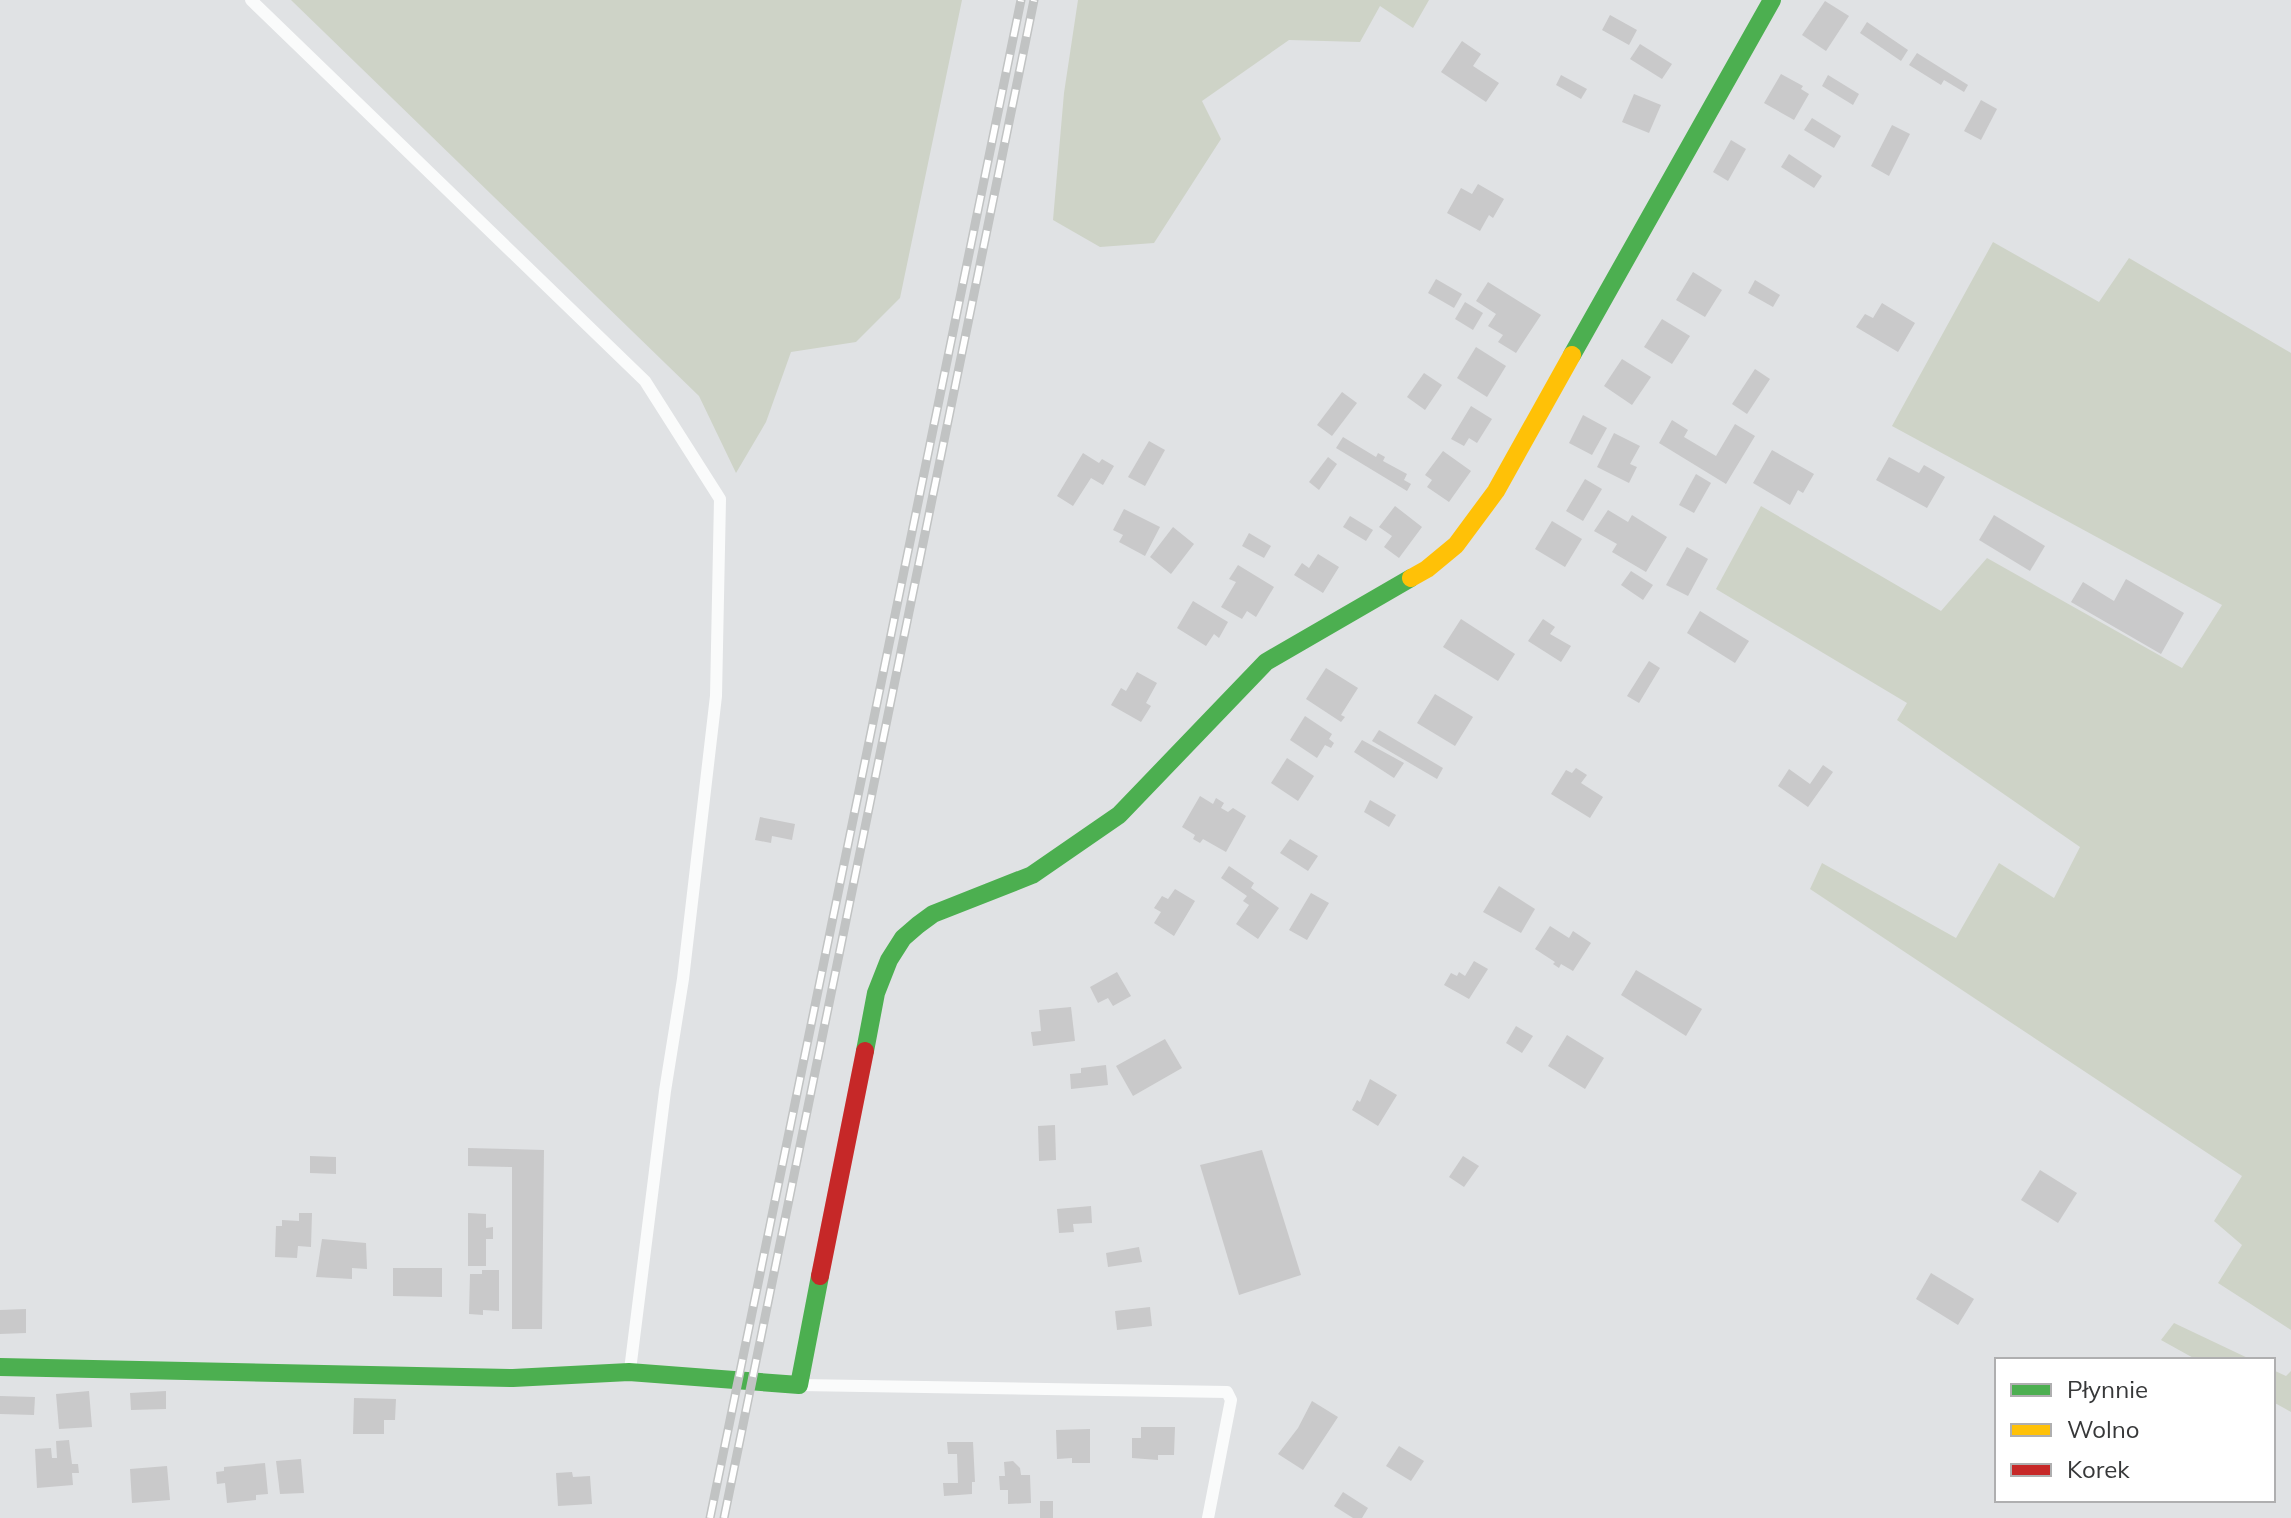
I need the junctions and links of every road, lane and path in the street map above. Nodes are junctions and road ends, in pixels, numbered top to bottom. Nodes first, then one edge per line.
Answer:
1 (251, 0) edge
2 (1772, 0) edge
3 (0, 1367) edge
4 (629, 1372) junction
5 (799, 1385) junction
6 (1208, 1518) edge

1 - 4 lane
2 - 5 street
3 - 4 street
4 - 5 street
5 - 6 lane

